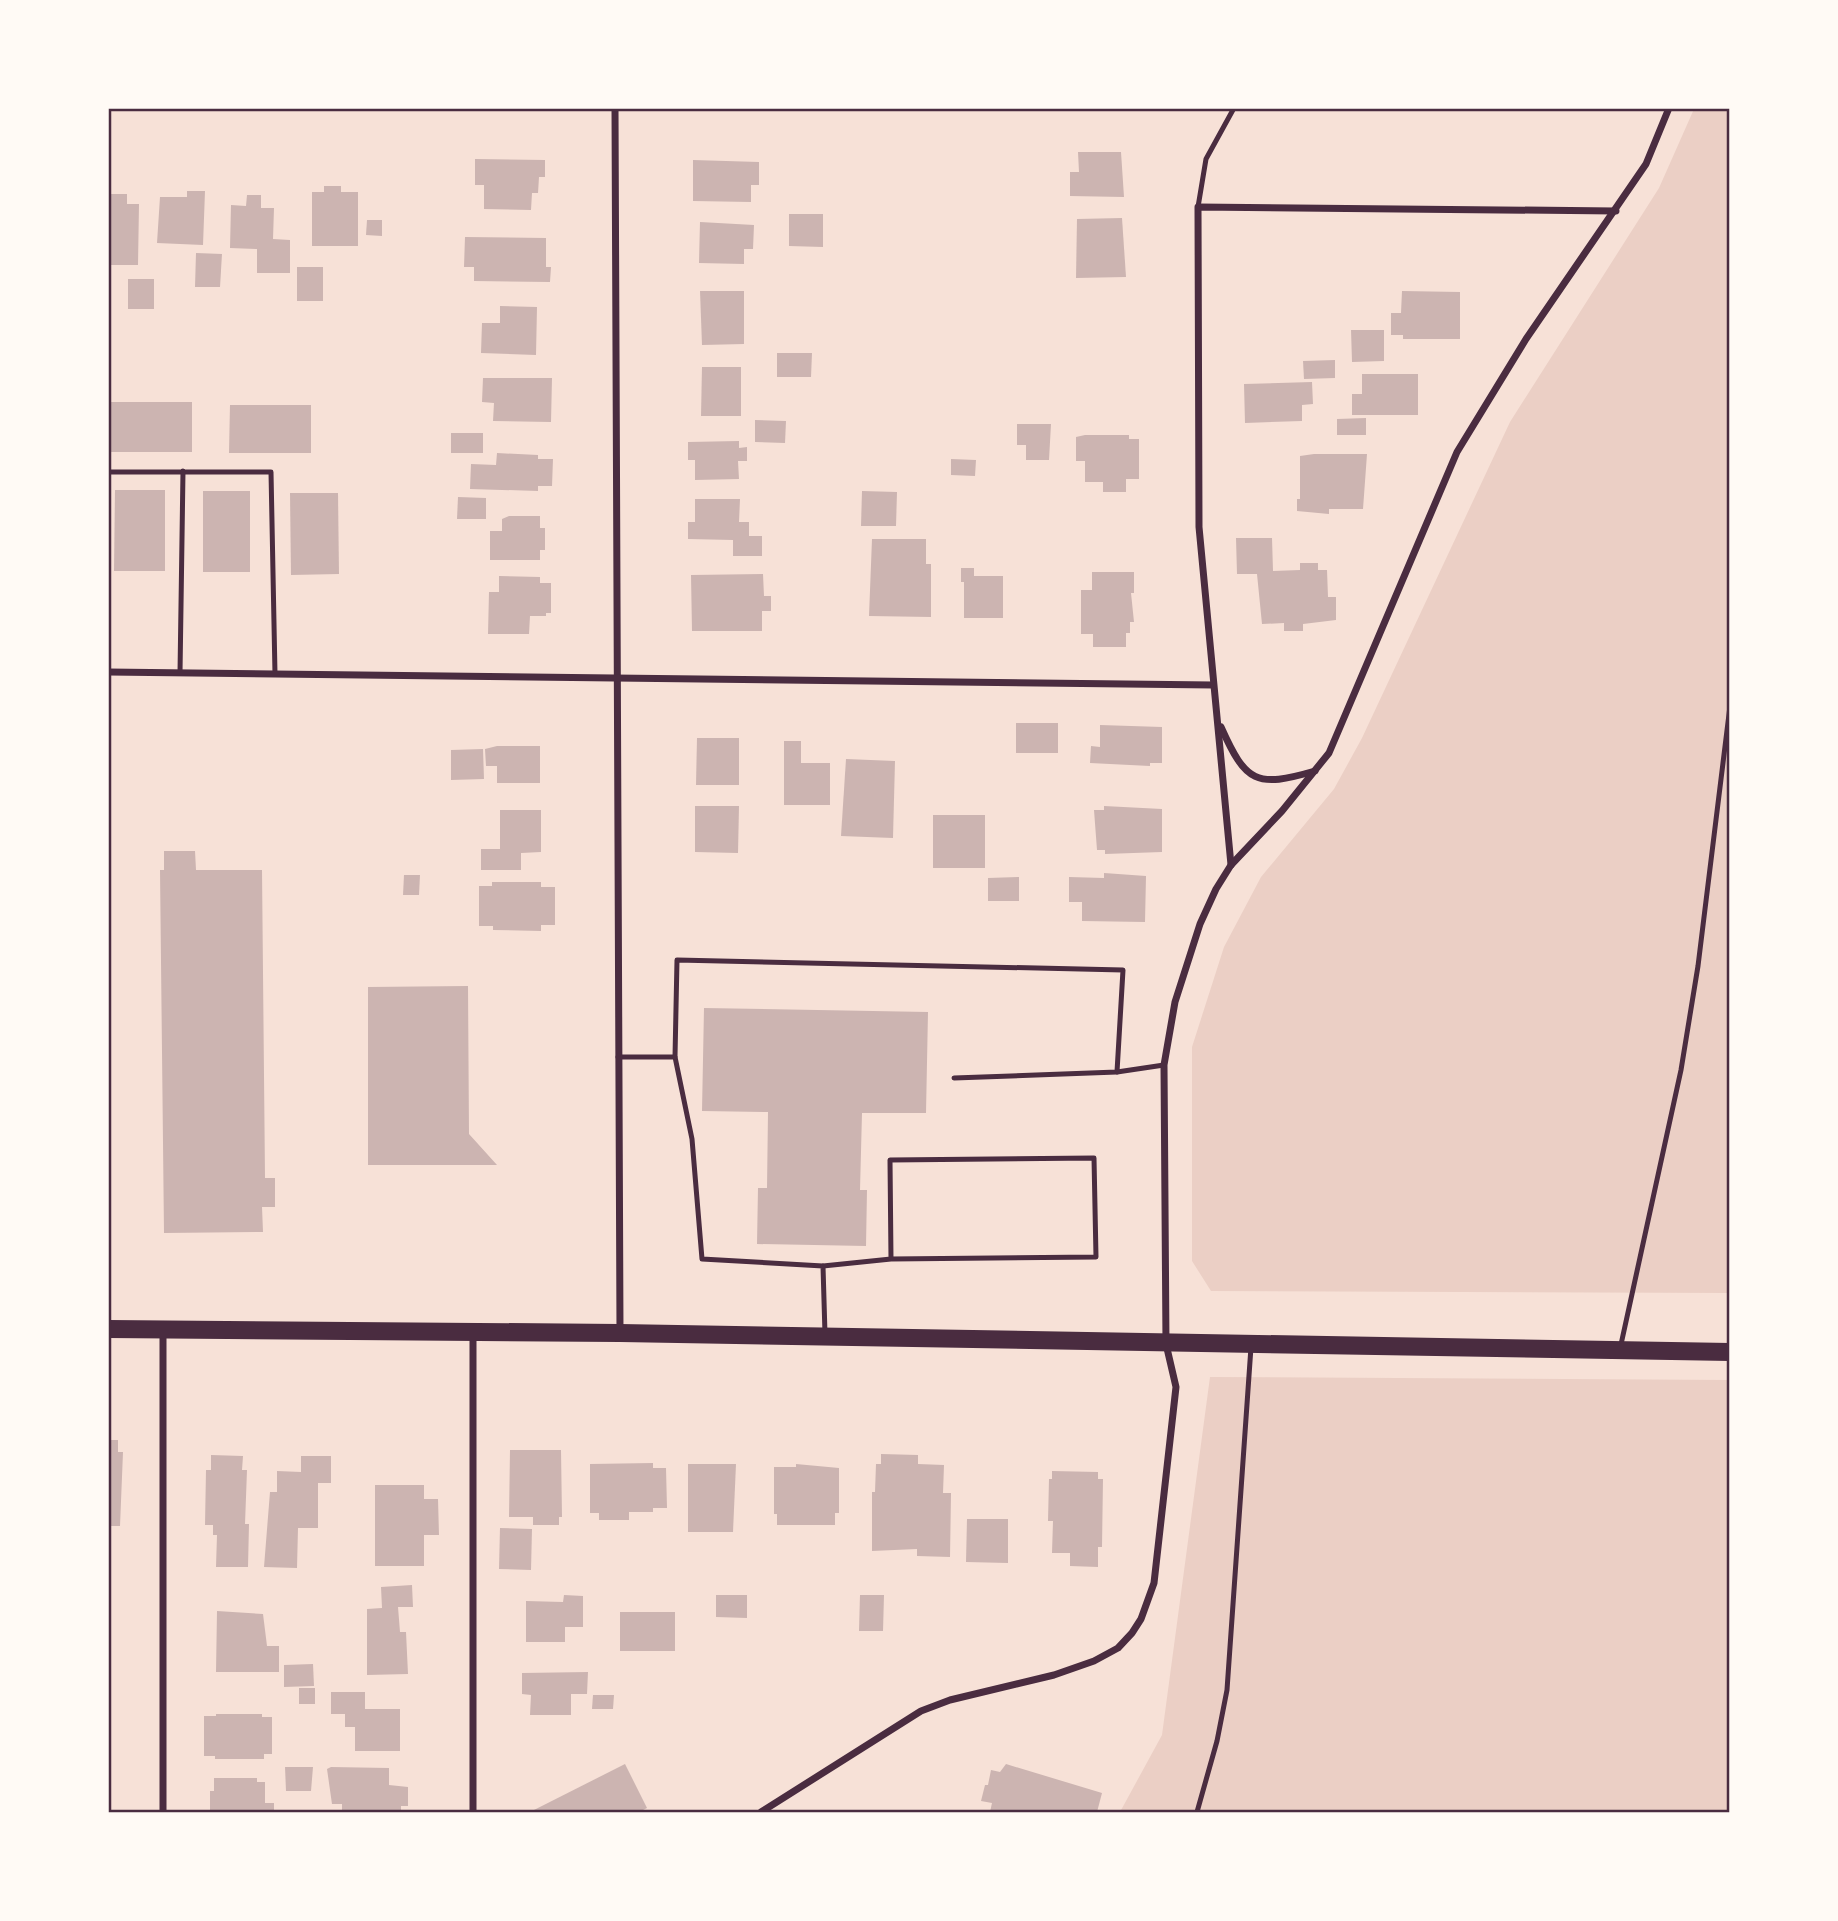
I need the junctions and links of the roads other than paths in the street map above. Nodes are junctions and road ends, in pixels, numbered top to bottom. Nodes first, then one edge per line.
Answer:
1 (615, 108) edge
2 (1234, 108) edge
3 (1669, 108) edge
4 (1198, 207) junction
5 (1616, 211) junction
6 (183, 471) junction
7 (108, 472) edge
8 (108, 672) edge
9 (180, 673) junction
10 (275, 674) junction
11 (615, 678) junction
12 (1213, 685) junction
13 (1730, 706) edge
14 (1218, 719) junction
15 (1316, 771) junction
16 (1231, 865) junction
17 (618, 1057) junction
18 (675, 1057) junction
19 (1164, 1065) junction
20 (1117, 1072) junction
21 (954, 1078) dead end
22 (891, 1259) junction
23 (823, 1266) junction
24 (108, 1329) edge
25 (163, 1330) junction
26 (473, 1332) junction
27 (620, 1334) junction
28 (825, 1337) junction
29 (1166, 1344) junction
30 (1251, 1344) junction
31 (1619, 1352) junction
32 (1730, 1352) edge
33 (163, 1812) edge
34 (473, 1812) edge
35 (761, 1812) edge
36 (1197, 1812) edge

1 - 11 street
2 - 4 lane
3 - 5 street
4 - 5 street
4 - 12 street
5 - 15 street
6 - 7 lane
6 - 9 lane
6 - 10 lane
8 - 9 street
9 - 10 street
10 - 11 street
11 - 12 street
11 - 17 street
12 - 14 street
13 - 31 lane
14 - 15 street
14 - 16 street
15 - 16 street
16 - 19 street
17 - 18 lane
17 - 27 street
18 - 20 lane
18 - 23 lane
19 - 20 lane
19 - 29 street
20 - 21 lane
22 - 22 lane
22 - 23 lane
23 - 28 lane
24 - 25 main road
25 - 26 main road
25 - 33 street
26 - 27 main road
26 - 34 street
27 - 28 main road
28 - 29 main road
29 - 30 main road
29 - 35 street
30 - 31 main road
30 - 36 lane
31 - 32 main road

